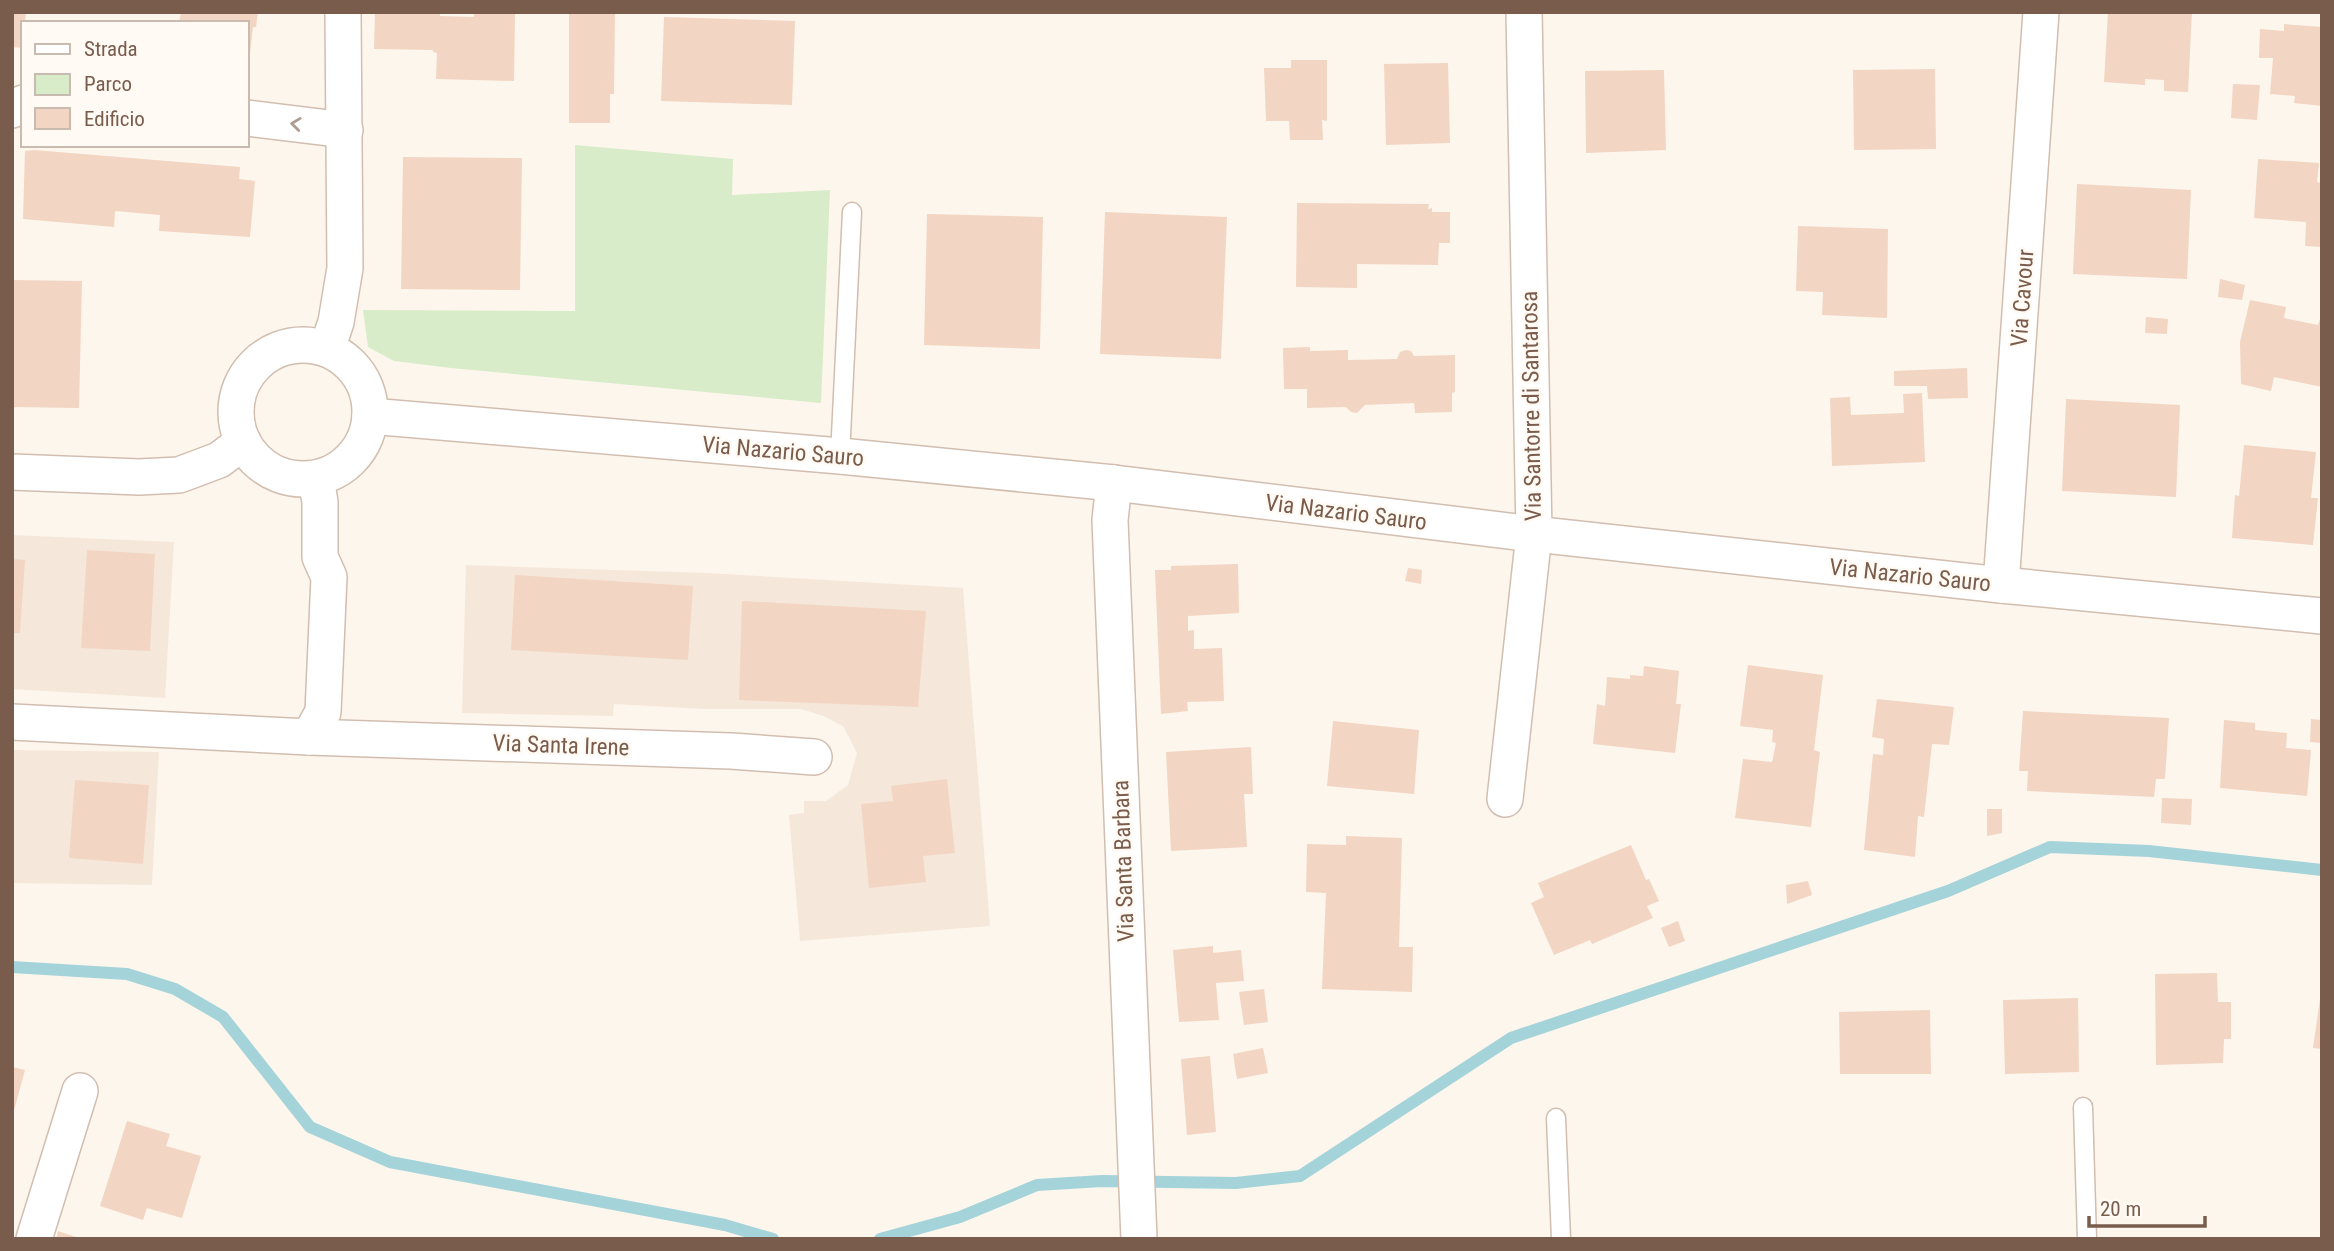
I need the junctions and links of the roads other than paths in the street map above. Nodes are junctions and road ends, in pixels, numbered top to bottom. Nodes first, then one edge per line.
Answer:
1 (343, 12) edge
2 (1524, 12) edge
3 (2041, 12) edge
4 (248, 118) edge
5 (345, 130) junction
6 (852, 212) dead end
7 (327, 349) junction
8 (370, 415) junction
9 (243, 442) junction
10 (840, 456) junction
11 (12, 472) edge
12 (316, 479) junction
13 (1114, 484) junction
14 (1534, 534) junction
15 (2001, 584) junction
16 (2322, 616) edge
17 (12, 722) edge
18 (309, 737) junction
19 (814, 757) dead end
20 (1505, 799) dead end
21 (80, 1091) dead end
22 (2082, 1107) dead end
23 (1556, 1118) dead end
24 (1138, 1225) edge
25 (34, 1239) edge
26 (1561, 1239) edge
27 (2087, 1239) edge

1 - 5 street
2 - 14 street, Via Santorre di Santarosa
3 - 15 street, Via Cavour
5 -> 4 street
5 - 7 street
6 - 10 lane
7 - 8 street
7 - 9 street
8 - 10 street, Via Nazario Sauro
8 - 12 street
9 - 11 street
9 - 12 street
10 - 13 street, Via Nazario Sauro
12 - 18 street
13 - 14 street, Via Nazario Sauro
13 - 24 street, Via Santa Barbara
14 - 15 street, Via Nazario Sauro
14 - 20 street, Via Santorre di Santarosa
15 - 16 street, Via Nazario Sauro
17 - 18 street, Via Santa Irene
18 - 19 street, Via Santa Irene
21 - 25 street
22 - 27 lane
23 - 26 lane

